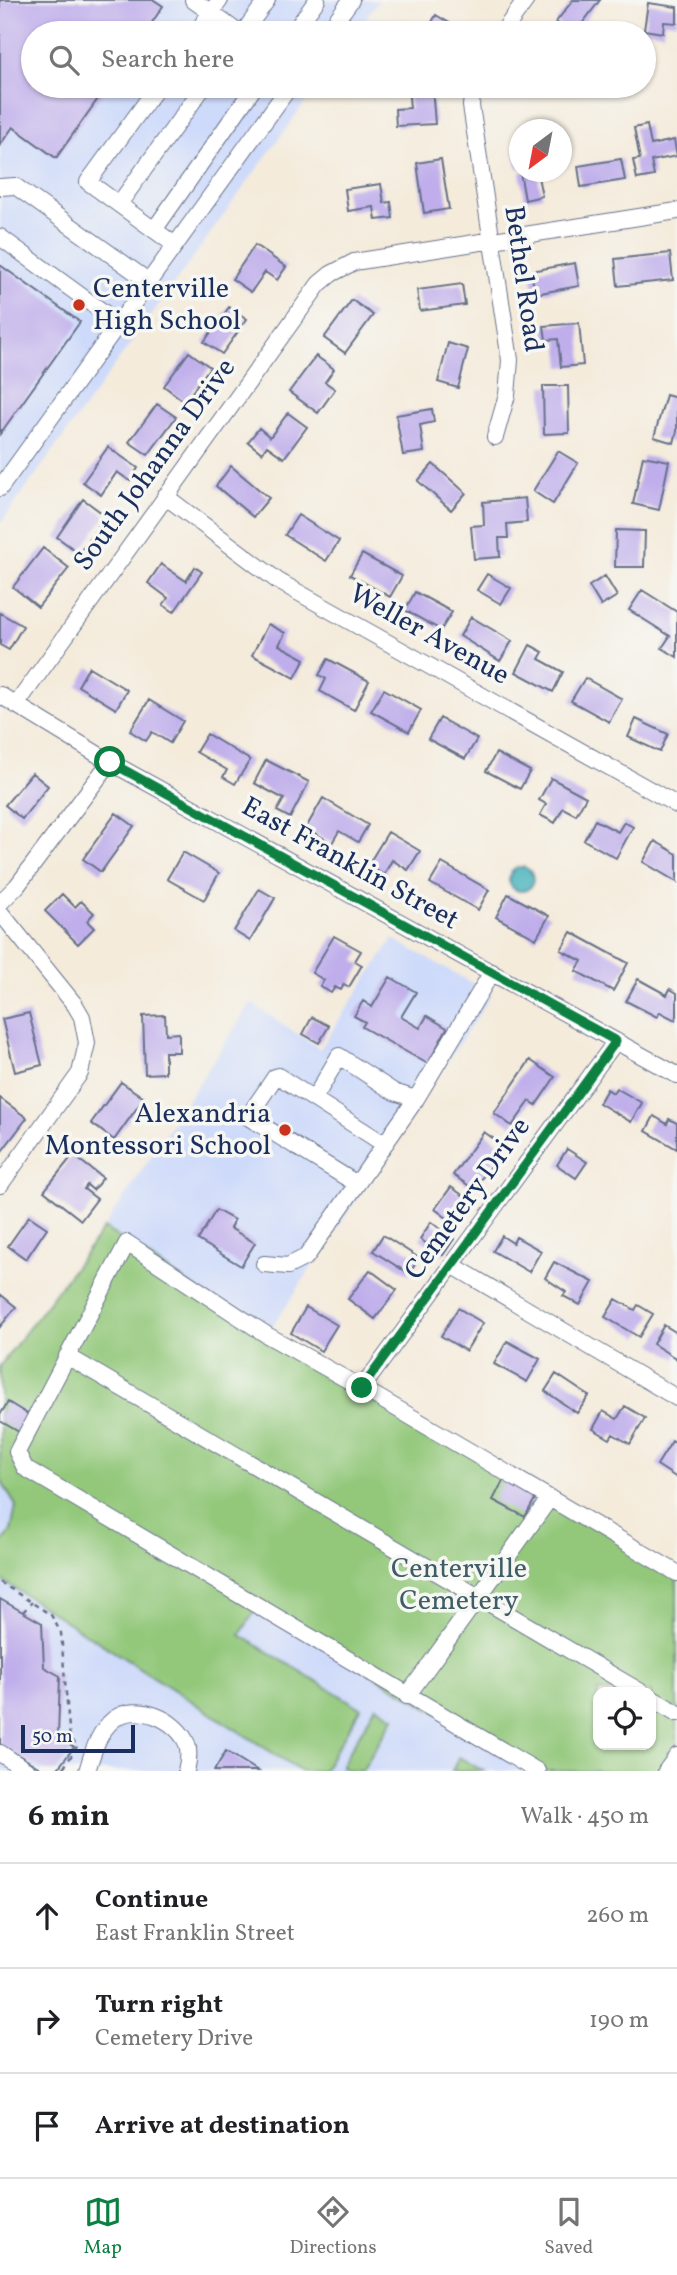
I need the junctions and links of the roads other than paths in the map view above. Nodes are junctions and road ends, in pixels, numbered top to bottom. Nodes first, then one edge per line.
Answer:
1 (194, 0) edge
2 (267, 0) edge
3 (317, 0) edge
4 (351, 0) edge
5 (526, 0) edge
6 (215, 6) edge
7 (204, 21) edge
8 (229, 21) edge
9 (250, 21) edge
10 (302, 21) edge
11 (336, 21) edge
12 (511, 21) edge
13 (149, 98) edge
14 (195, 98) edge
15 (248, 98) edge
16 (281, 98) edge
17 (472, 98) edge
18 (0, 187) edge
19 (119, 204) junction
20 (677, 211) edge
21 (154, 230) junction
22 (0, 237) edge
23 (491, 240) junction
24 (175, 245) junction
25 (148, 281) junction
26 (118, 323) junction
27 (495, 437) dead end
28 (0, 488) edge
29 (165, 496) junction
30 (0, 695) edge
31 (16, 705) junction
32 (110, 762) junction
33 (677, 805) edge
34 (0, 903) edge
35 (0, 912) edge
36 (492, 972) junction
37 (616, 1041) junction
38 (677, 1075) edge
39 (314, 1099) junction
40 (416, 1099) junction
41 (384, 1144) junction
42 (358, 1184) junction
43 (0, 1185) edge
44 (264, 1264) dead end
45 (452, 1265) junction
46 (67, 1356) junction
47 (362, 1388) junction
48 (677, 1398) edge
49 (550, 1498) junction
50 (677, 1573) edge
51 (478, 1597) junction
52 (632, 1687) edge
53 (407, 1696) junction
54 (656, 1701) edge
55 (677, 1713) edge
56 (0, 1753) edge
57 (677, 1756) edge
58 (27, 1771) edge
59 (88, 1771) edge
60 (186, 1771) edge
61 (537, 1771) edge
62 (666, 1771) edge

1 - 6 street
2 - 9 street
3 - 10 street
4 - 11 street
5 - 12 street
6 - 7 street
6 - 8 street
13 - 19 street
14 - 19 street
15 - 21 street
16 - 24 street
17 - 23 street, Bethel Road
18 - 25 street
19 - 21 street
20 - 23 street, South Johanna Drive
21 - 24 street
22 - 26 street
23 - 27 street, Bethel Road
23 - 29 street, South Johanna Drive
24 - 25 street
25 - 26 street
26 - 28 street
29 - 31 street, South Johanna Drive
29 - 33 street, Weller Avenue
30 - 31 street, East Franklin Street
31 - 32 street, East Franklin Street
32 - 34 street
32 - 36 street, East Franklin Street
35 - 43 street
36 - 37 street, East Franklin Street
36 - 40 street
37 - 38 street, East Franklin Street
37 - 45 street, Cemetery Drive
39 - 40 street
39 - 41 street
39 - 42 street
40 - 41 street
41 - 42 street
42 - 44 street
45 - 47 street, Cemetery Drive
45 - 48 street
46 - 47 street
46 - 51 street
46 - 53 street
47 - 49 street
49 - 50 street
49 - 51 street
51 - 52 street
51 - 53 street
53 - 61 street
54 - 55 street
56 - 58 street
57 - 62 street
59 - 60 street

